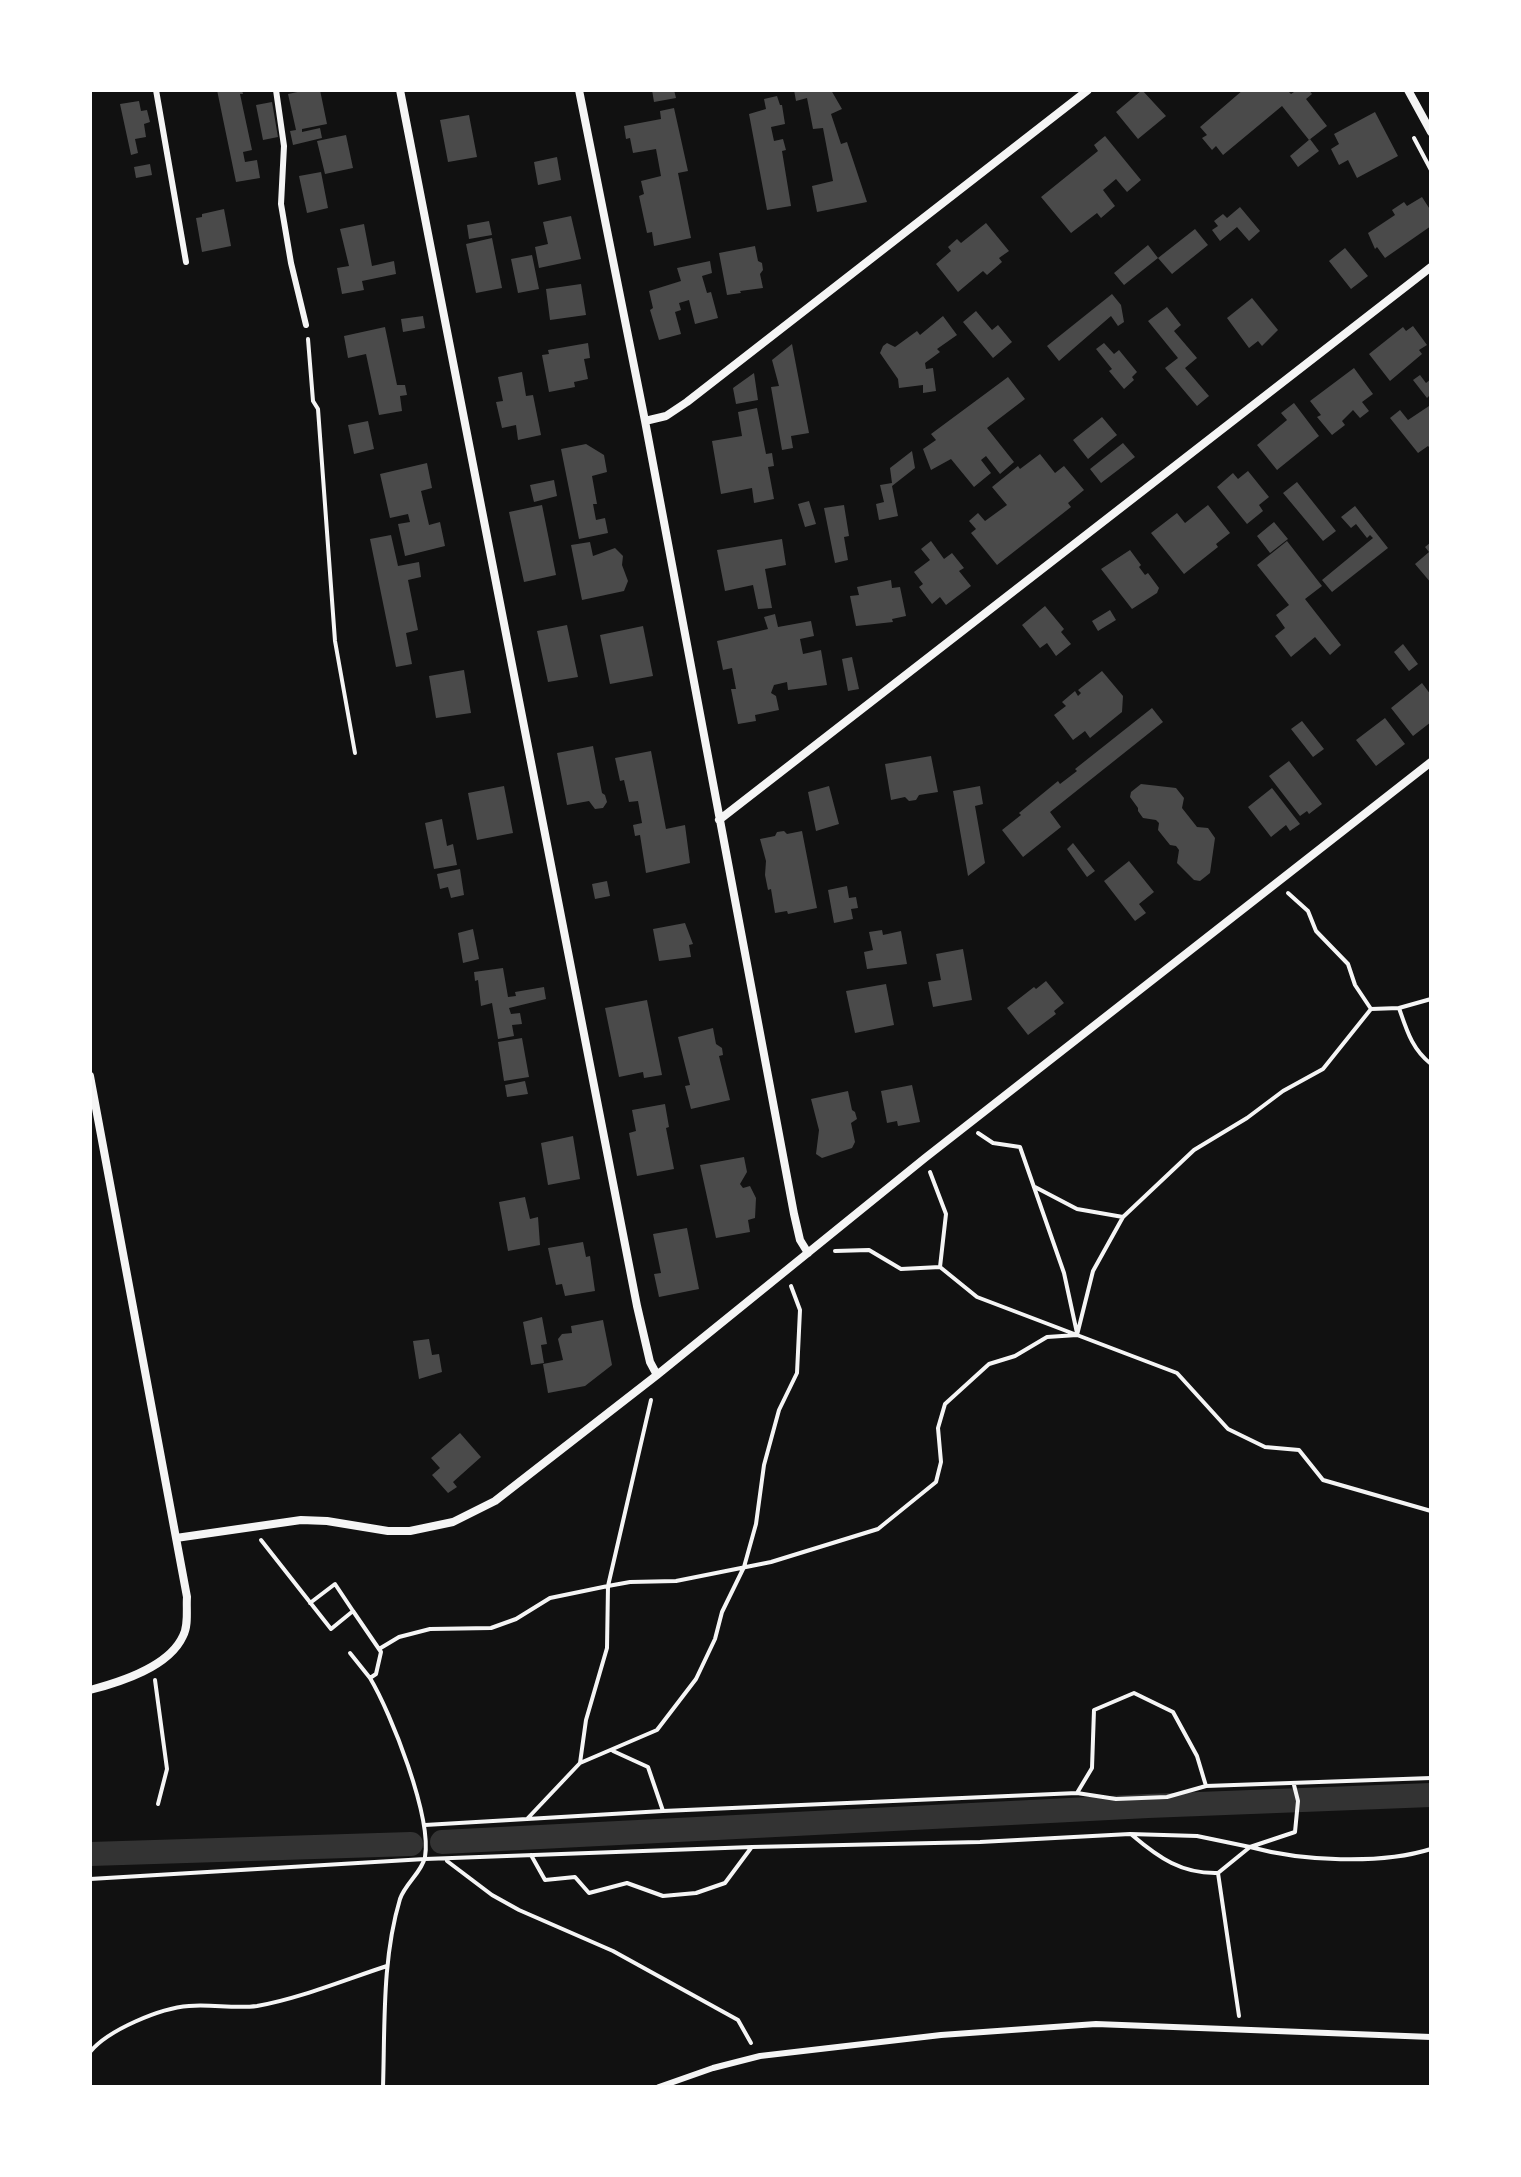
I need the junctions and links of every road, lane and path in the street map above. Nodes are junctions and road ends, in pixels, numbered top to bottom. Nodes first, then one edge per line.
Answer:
1 (156, 90) edge
2 (276, 90) edge
3 (400, 90) edge
4 (579, 90) edge
5 (1088, 90) edge
6 (1408, 90) edge
7 (1431, 132) edge
8 (186, 262) dead end
9 (1431, 267) edge
10 (306, 325) joint
11 (645, 421) junction
12 (355, 753) dead end
13 (1431, 762) edge
14 (719, 820) junction
15 (1277, 883) junction
16 (1431, 999) edge
17 (1399, 1008) junction
18 (1371, 1009) junction
19 (1431, 1064) edge
20 (90, 1076) edge
21 (966, 1125) junction
22 (925, 1158) junction
23 (1034, 1186) junction
24 (1123, 1217) junction
25 (808, 1253) junction
26 (940, 1267) junction
27 (1077, 1335) junction
28 (657, 1375) junction
29 (1431, 1511) edge
30 (250, 1526) junction
31 (176, 1538) junction
32 (744, 1567) junction
33 (608, 1586) junction
34 (310, 1603) junction
35 (353, 1611) junction
36 (379, 1649) junction
37 (350, 1653) dead end
38 (153, 1665) junction
39 (370, 1678) junction
40 (90, 1690) edge
41 (611, 1751) junction
42 (580, 1763) junction
43 (1431, 1778) edge
44 (1294, 1785) junction
45 (1206, 1786) junction
46 (1077, 1793) junction
47 (158, 1804) dead end
48 (663, 1811) junction
49 (527, 1819) junction
50 (425, 1825) junction
51 (1130, 1834) junction
52 (752, 1847) junction
53 (1250, 1847) junction
54 (1431, 1849) edge
55 (531, 1855) junction
56 (425, 1859) junction
57 (445, 1859) junction
58 (1218, 1873) junction
59 (90, 1879) edge
60 (387, 1966) junction
61 (1242, 2030) junction
62 (1431, 2037) edge
63 (90, 2052) edge
64 (760, 2056) junction
65 (383, 2087) edge
66 (659, 2087) edge

1 - 8 lane
2 - 10 lane
3 - 28 street
4 - 11 street
5 - 11 street
6 - 7 street
9 - 14 street
10 - 12 path
11 - 14 street
13 - 15 street
14 - 25 street
15 - 18 path
15 - 21 street
16 - 17 path
17 - 18 path
17 - 19 path
18 - 24 path
20 - 31 street
21 - 22 street
21 - 23 path
22 - 25 street
22 - 26 path
23 - 24 path
23 - 27 path
24 - 27 path
25 - 26 path
25 - 28 street
25 - 32 path
26 - 27 path
27 - 29 path
27 - 32 path
28 - 30 street
28 - 33 path
30 - 31 street
30 - 34 path
31 - 38 street
32 - 33 path
32 - 41 path
33 - 36 path
33 - 42 path
34 - 35 path
34 - 35 path
35 - 36 path
36 - 39 path
37 - 39 path
38 - 40 street
38 - 47 path
39 - 50 path
41 - 42 path
41 - 48 path
42 - 49 path
43 - 44 path
44 - 45 path
44 - 53 path
45 - 46 path
45 - 46 path
46 - 48 path
48 - 49 path
49 - 50 path
50 - 56 path
51 - 52 path
51 - 53 path
51 - 58 path
52 - 55 path
52 - 55 path
53 - 54 path
53 - 58 path
55 - 57 path
56 - 57 path
56 - 59 path
56 - 60 path
57 - 64 path
58 - 61 path
60 - 63 path
60 - 65 path
61 - 62 lane
61 - 64 lane
64 - 66 lane

